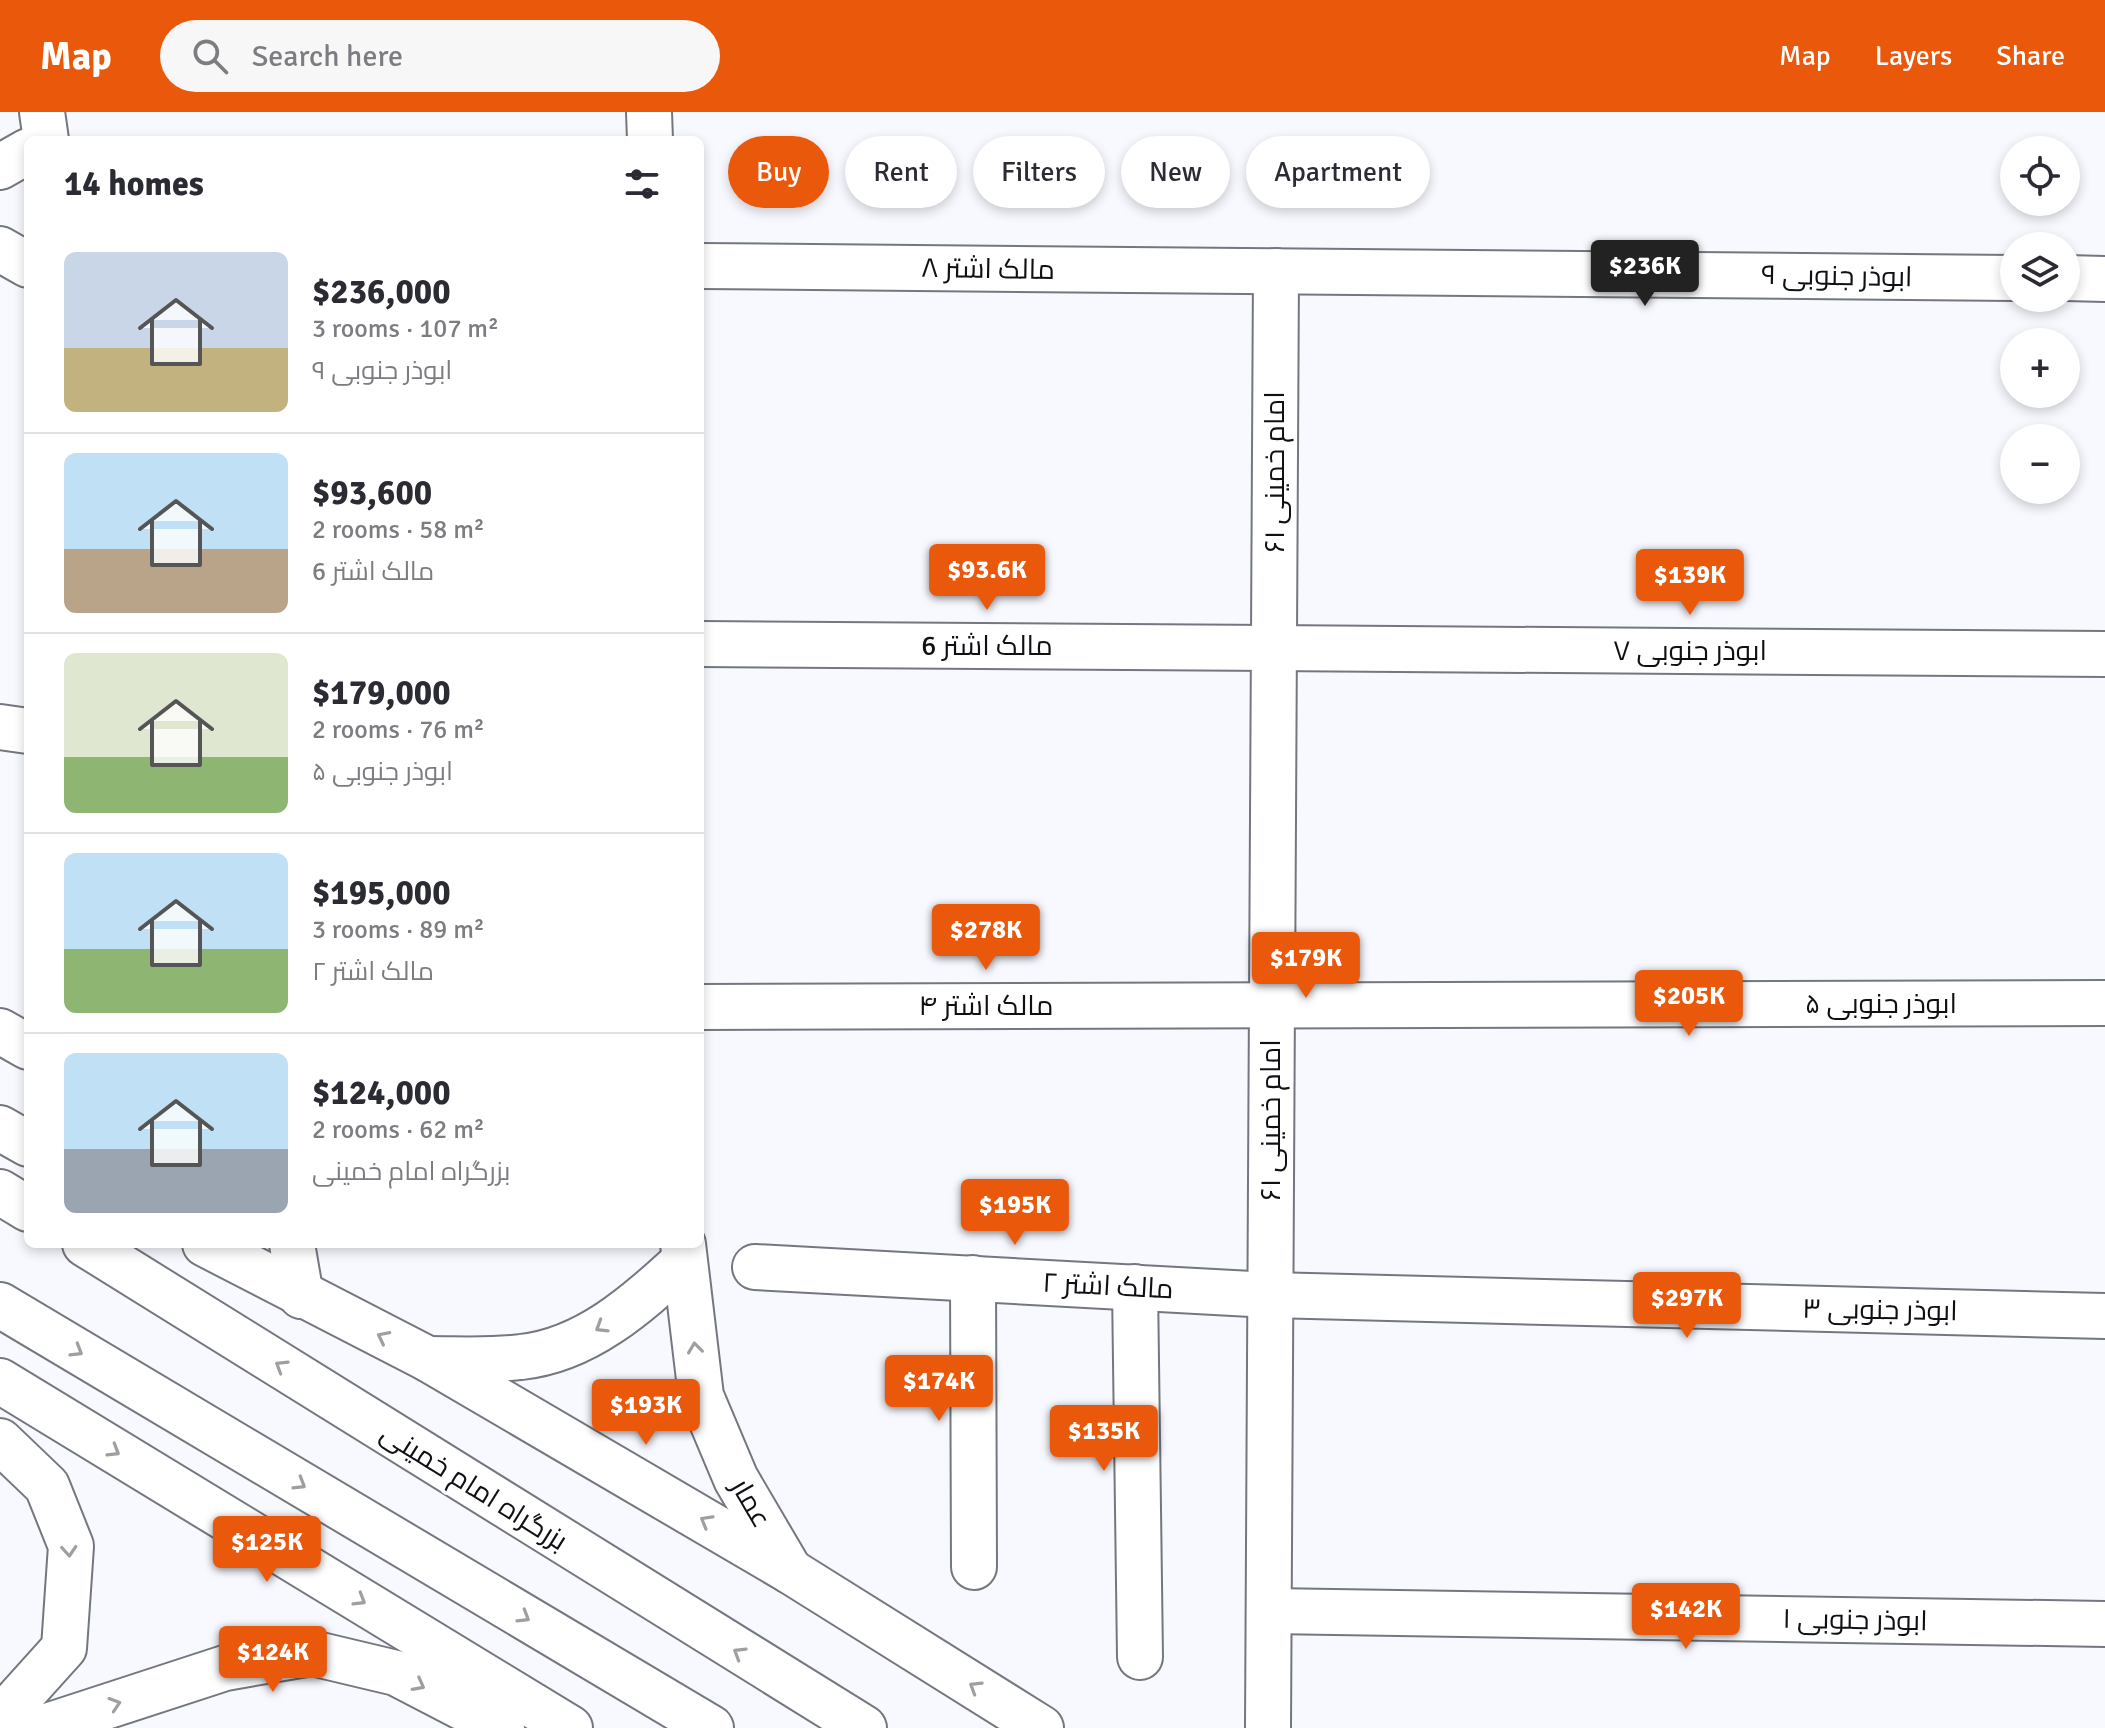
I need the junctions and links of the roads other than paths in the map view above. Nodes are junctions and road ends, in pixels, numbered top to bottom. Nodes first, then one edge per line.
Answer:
1 (42, 112) edge
2 (649, 112) edge
3 (45, 136) edge
4 (650, 136) edge
5 (24, 153) edge
6 (0, 167) edge
7 (0, 249) edge
8 (24, 263) edge
9 (704, 266) edge
10 (1276, 271) junction
11 (2000, 278) edge
12 (2080, 278) edge
13 (2105, 279) edge
14 (704, 644) edge
15 (1274, 648) junction
16 (2105, 654) edge
17 (0, 727) edge
18 (24, 730) edge
19 (2105, 1003) edge
20 (1272, 1005) junction
21 (704, 1007) edge
22 (0, 1031) edge
23 (24, 1045) edge
24 (0, 1128) edge
25 (24, 1142) edge
26 (0, 1192) edge
27 (24, 1207) edge
28 (91, 1248) edge
29 (212, 1248) edge
30 (293, 1248) edge
31 (683, 1253) edge
32 (755, 1267) dead end
33 (973, 1278) junction
34 (1135, 1287) junction
35 (1270, 1295) junction
36 (301, 1296) junction
37 (0, 1305) edge
38 (2105, 1316) edge
39 (428, 1359) junction
40 (0, 1381) edge
41 (0, 1441) edge
42 (974, 1567) dead end
43 (790, 1571) junction
44 (1269, 1611) junction
45 (2105, 1624) edge
46 (1140, 1657) dead end
47 (0, 1719) edge
48 (41, 1728) edge
49 (502, 1728) edge
50 (570, 1728) edge
51 (711, 1728) edge
52 (864, 1728) edge
53 (1041, 1728) edge
54 (1268, 1728) edge

1 - 3 main road
2 - 4 main road
5 - 6 main road
7 - 8 main road
9 - 10 main road, مالک اشتر ۸
10 - 11 main road, ابوذر جنوبی ۹
10 - 15 main road, امام خمینی ۶۱
12 - 13 main road
14 - 15 main road, مالک اشتر 6
15 - 16 main road, ابوذر جنوبی ۷
15 - 20 main road, امام خمینی ۶۱
17 - 18 main road
19 - 20 main road, ابوذر جنوبی ۵
20 - 21 main road, مالک اشتر ۴
20 - 35 main road, امام خمینی ۶۱
22 - 23 main road
24 - 25 main road
26 - 27 main road
52 -> 28 main road, بزرگراه امام خمینی
29 - 36 main road
30 - 36 main road
31 -> 39 main road
43 -> 31 main road, عمار
32 - 33 main road, مالک اشتر ۲
33 - 34 main road, مالک اشتر ۲
33 - 42 main road
34 - 35 main road, مالک اشتر ۲
34 - 46 main road
35 - 38 main road, ابوذر جنوبی ۳
35 - 44 main road, امام خمینی ۶۱
39 -> 36 main road
37 -> 51 main road
43 -> 39 main road
40 -> 50 main road
41 -> 47 main road
53 -> 43 main road
44 - 45 main road, ابوذر جنوبی ۱
44 - 54 main road, امام خمینی ۶۱
48 -> 49 main road

